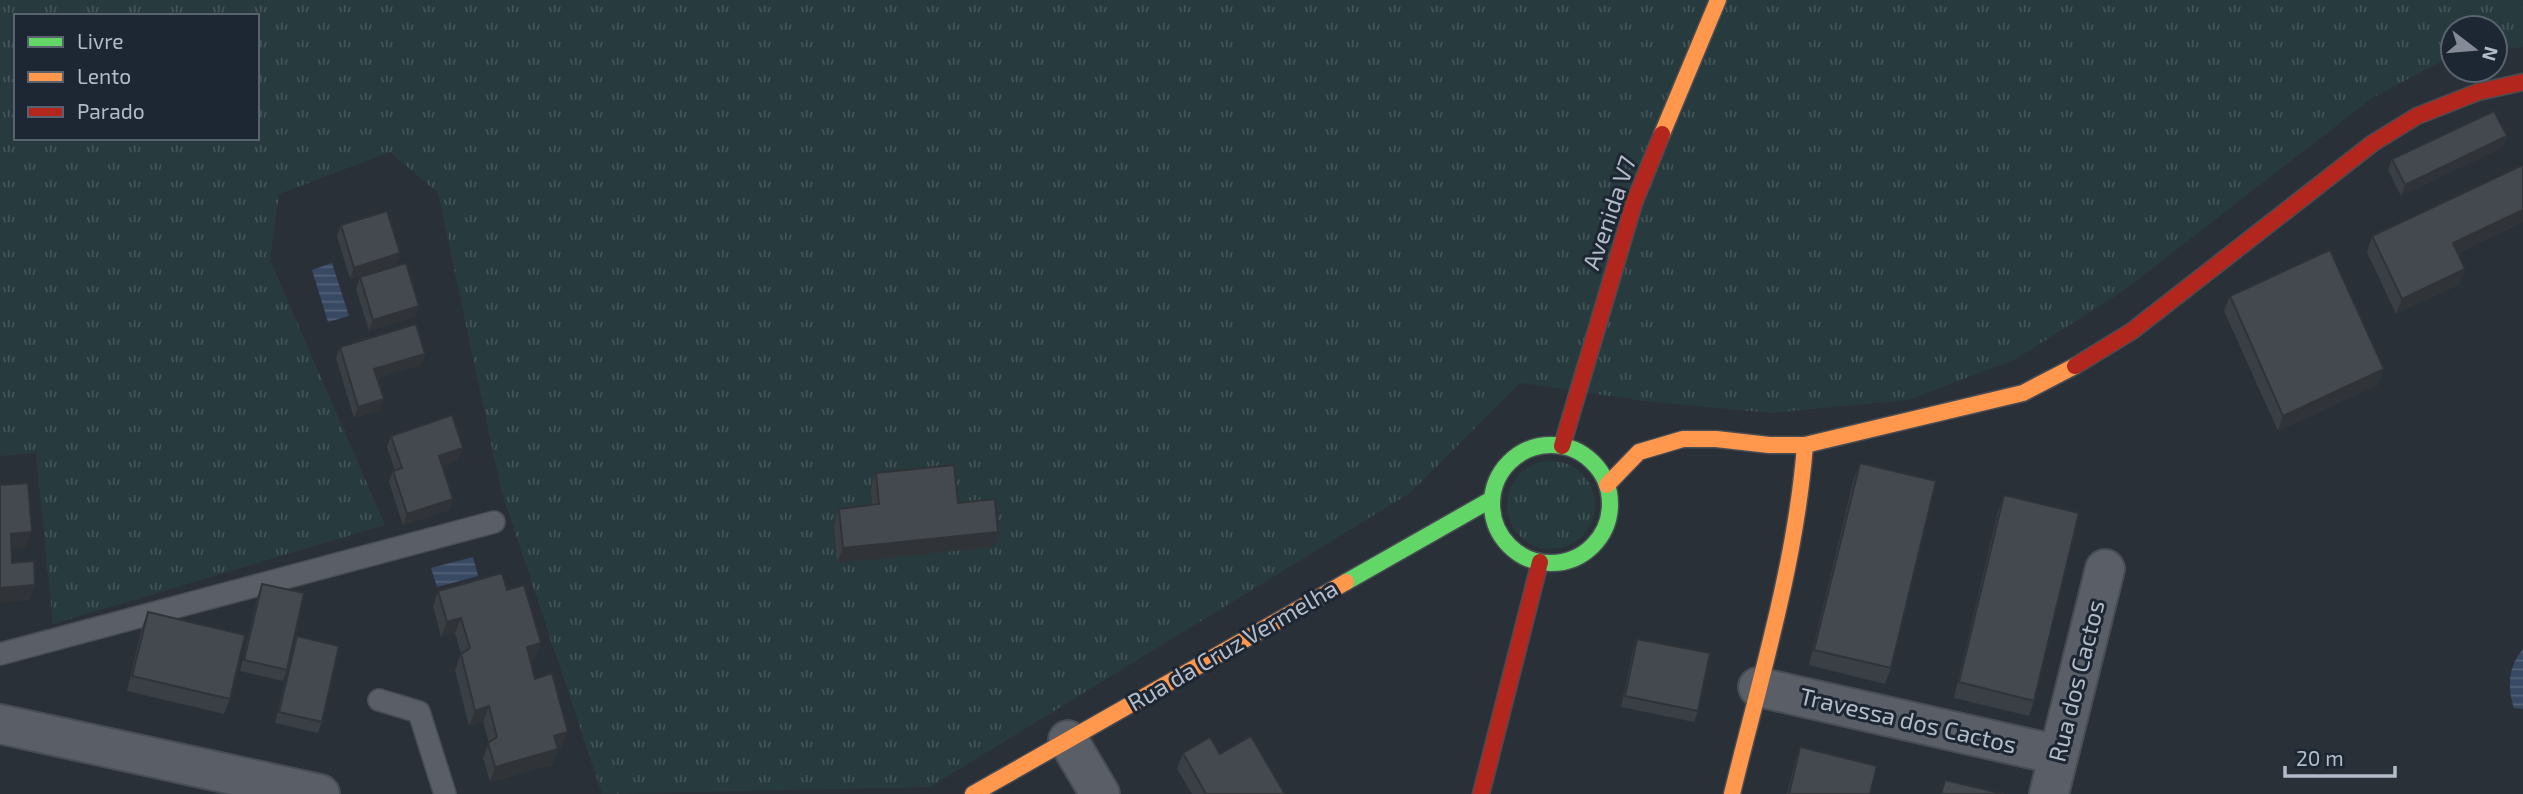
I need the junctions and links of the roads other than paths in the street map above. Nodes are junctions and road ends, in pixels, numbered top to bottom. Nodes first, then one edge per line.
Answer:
1 (1718, 0) edge
2 (2523, 82) edge
3 (1805, 445) junction
4 (1562, 446) junction
5 (1607, 485) junction
6 (1492, 499) junction
7 (494, 522) dead end
8 (1540, 562) junction
9 (2105, 569) dead end
10 (0, 654) edge
11 (1758, 687) junction
12 (379, 700) dead end
13 (0, 724) edge
14 (1068, 740) junction
15 (2059, 755) junction
16 (320, 794) edge
17 (445, 794) edge
18 (973, 794) edge
19 (1100, 794) edge
20 (1481, 794) edge
21 (1732, 794) edge
22 (2049, 794) edge

1 - 4 street, Avenida V7
2 - 3 street
3 - 5 street
3 - 11 street
4 - 5 street
4 - 6 street
5 - 8 street
6 - 8 street
6 - 14 street, Rua da Cruz Vermelha
7 - 10 lane
8 - 20 street
9 - 15 street, Rua dos Cactos
11 - 15 street, Travessa dos Cactos
11 - 21 street
12 - 17 lane
13 - 16 street
14 - 18 street, Rua da Cruz Vermelha
14 - 19 street
15 - 22 street, Rua dos Cactos

